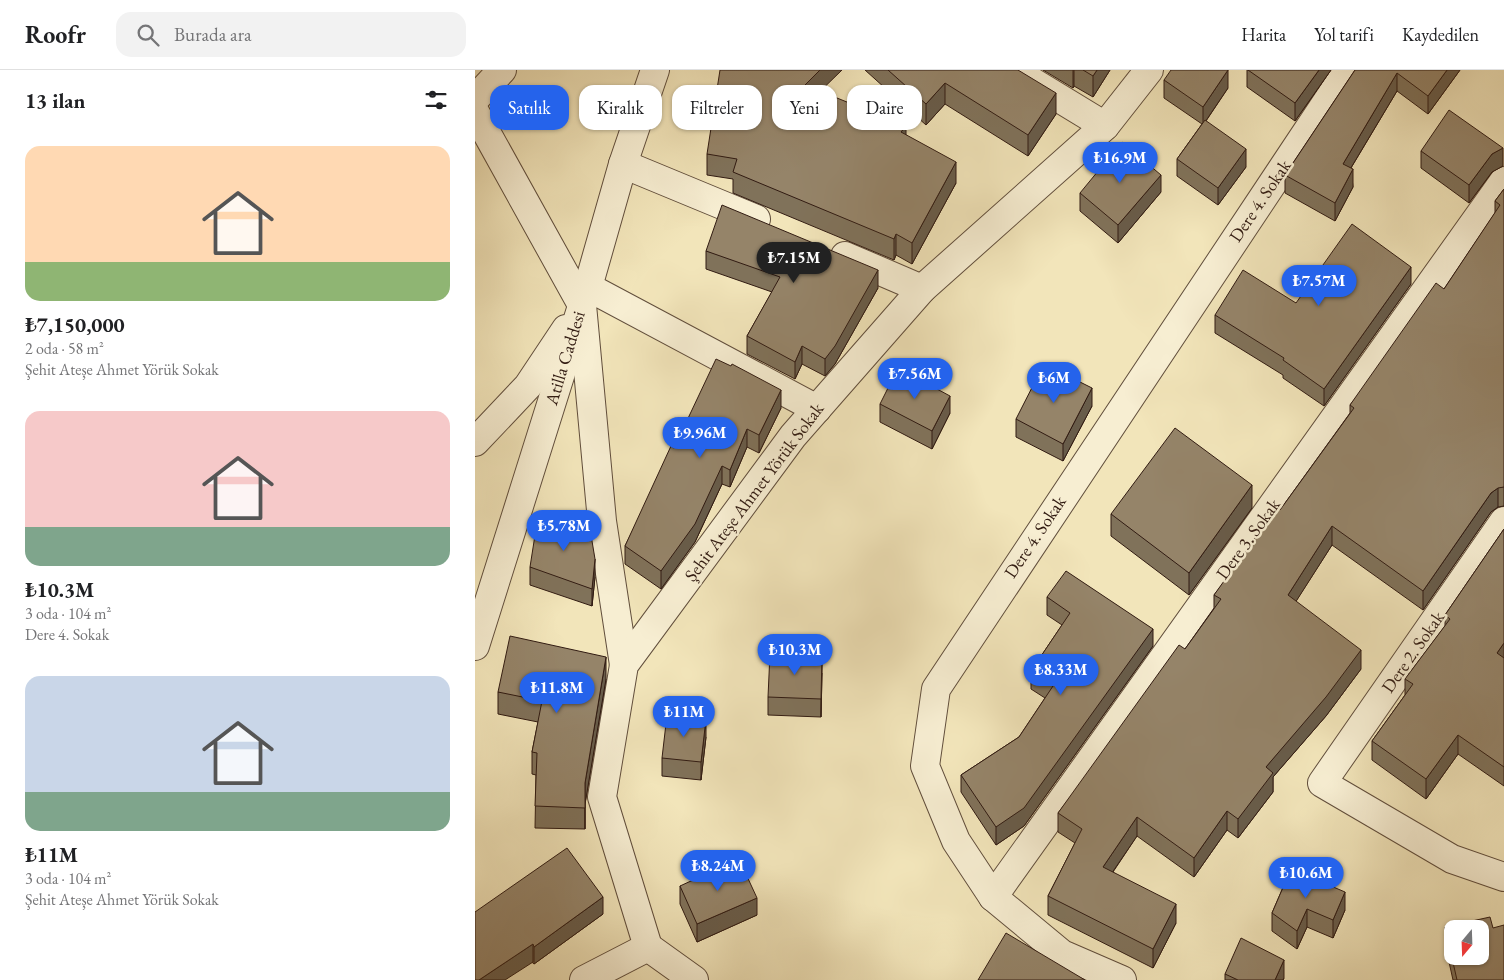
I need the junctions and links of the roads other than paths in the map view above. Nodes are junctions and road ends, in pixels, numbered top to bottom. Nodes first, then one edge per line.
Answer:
1 (502, 70) edge
2 (655, 70) edge
3 (1013, 70) edge
4 (1149, 70) edge
5 (1347, 70) edge
6 (475, 99) edge
7 (475, 112) edge
8 (1105, 126) junction
9 (623, 164) junction
10 (1504, 182) edge
11 (777, 228) edge
12 (822, 247) edge
13 (921, 289) junction
14 (585, 296) junction
15 (817, 409) junction
16 (475, 442) edge
17 (1504, 521) edge
18 (475, 646) edge
19 (624, 665) junction
20 (1504, 877) edge
21 (993, 897) junction
22 (648, 947) junction
23 (583, 980) edge
24 (694, 980) edge
25 (1122, 980) edge

1 - 6 street
2 - 9 street, Atilla Caddesi
3 - 8 street
4 - 8 street, Şehit Ateşe Ahmet Yörük Sokak
5 - 21 street, Dere 4. Sokak
7 - 14 street
8 - 13 street, Şehit Ateşe Ahmet Yörük Sokak
9 - 11 street
9 - 14 street, Atilla Caddesi
10 - 21 street, Dere 3. Sokak
12 - 13 street
13 - 15 street, Şehit Ateşe Ahmet Yörük Sokak
14 - 15 street
14 - 16 street
14 - 18 street, Atilla Caddesi
14 - 19 street
15 - 19 street, Şehit Ateşe Ahmet Yörük Sokak
17 - 20 street, Dere 2. Sokak
19 - 22 street, Şehit Ateşe Ahmet Yörük Sokak
21 - 25 street, Dere 4. Sokak
22 - 23 street
22 - 24 street

